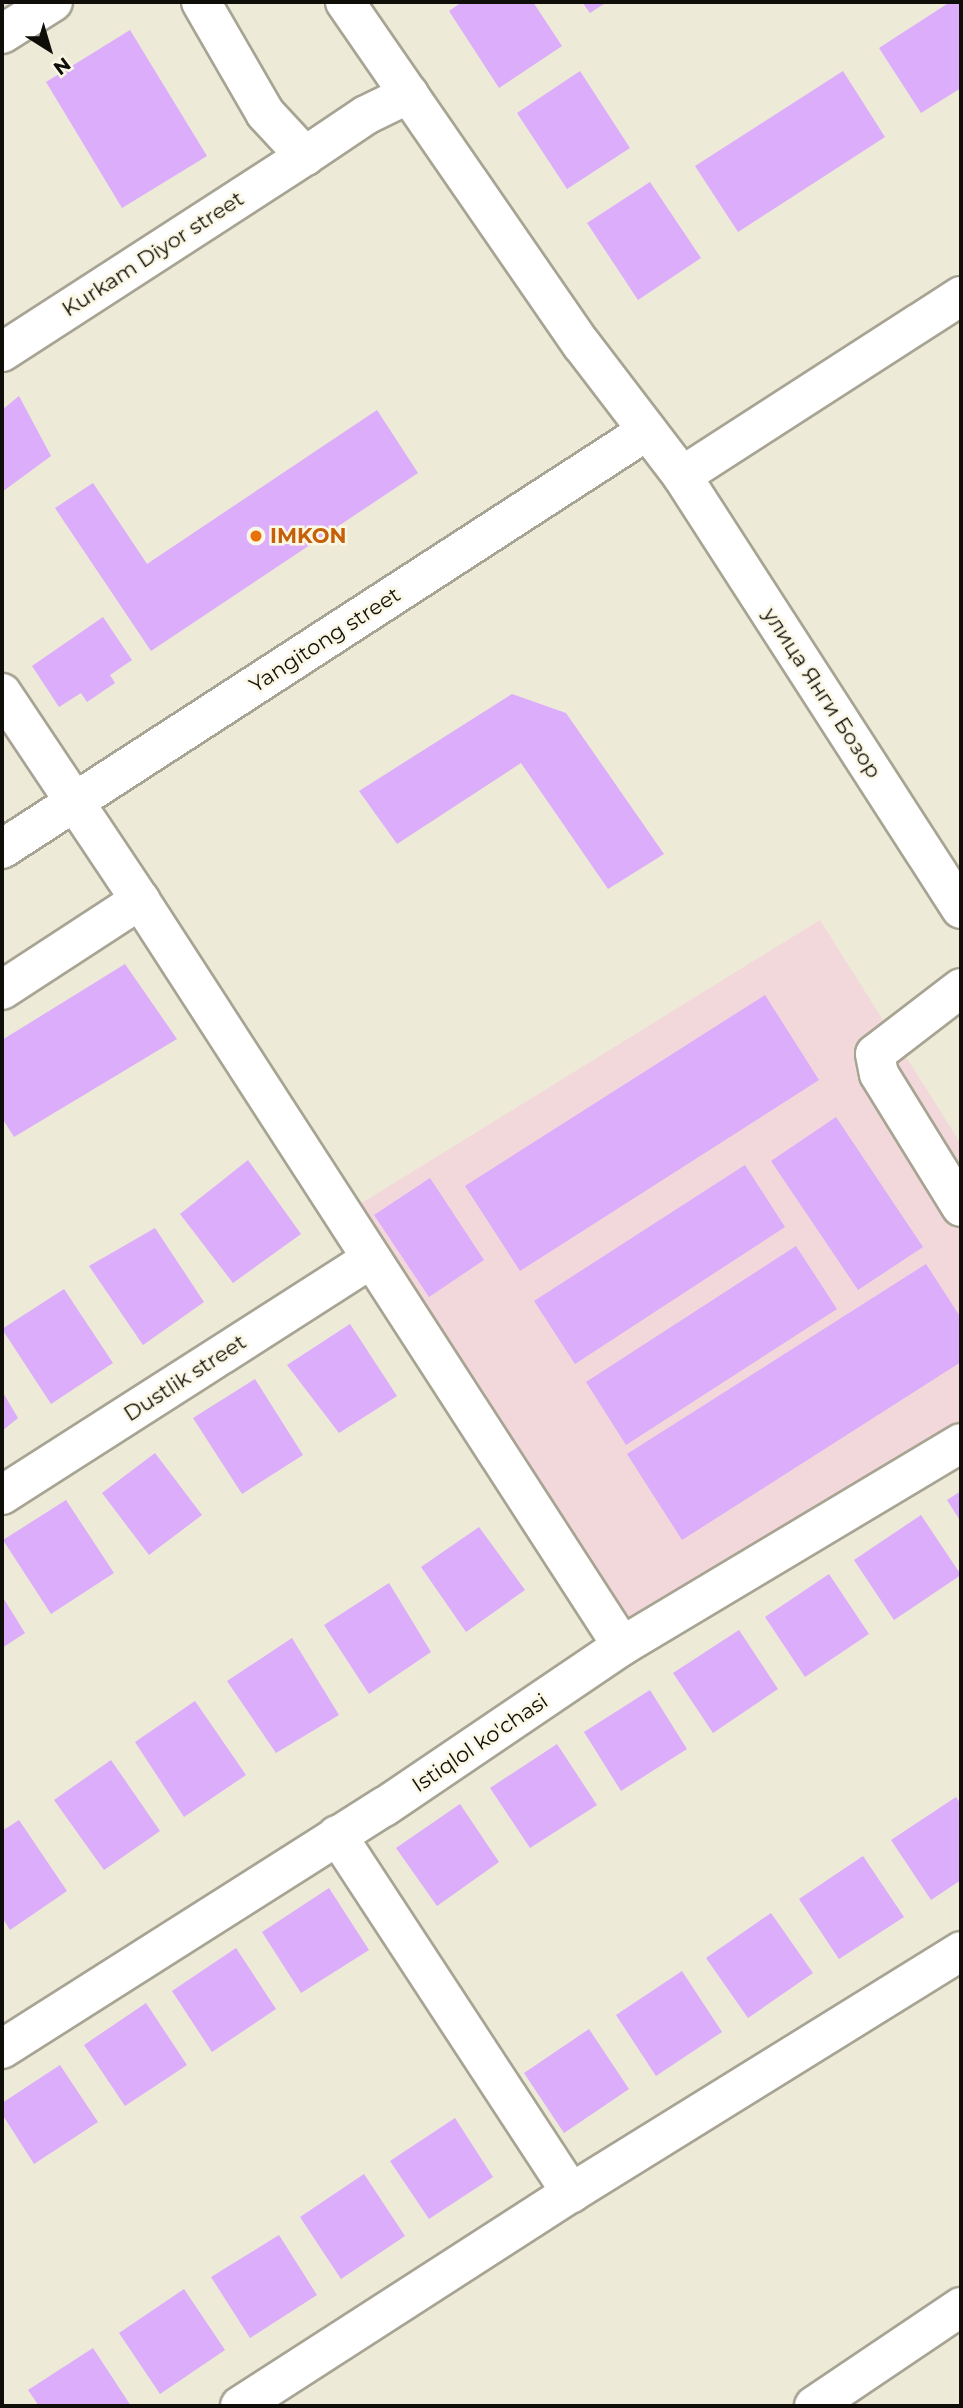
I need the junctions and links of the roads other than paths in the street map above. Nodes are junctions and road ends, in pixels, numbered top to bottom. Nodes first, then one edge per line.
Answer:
1 (54, 2) edge
2 (201, 2) edge
3 (345, 2) edge
4 (2, 34) edge
5 (409, 94) junction
6 (305, 156) junction
7 (961, 296) edge
8 (2, 352) edge
9 (647, 431) junction
10 (682, 477) junction
11 (2, 693) edge
12 (76, 801) junction
13 (2, 849) edge
14 (140, 900) junction
15 (961, 909) edge
16 (961, 988) edge
17 (2, 990) edge
18 (961, 1207) edge
19 (369, 1260) junction
20 (961, 1443) edge
21 (2, 1495) edge
22 (622, 1646) junction
23 (337, 1835) junction
24 (961, 1951) edge
25 (2, 2049) edge
26 (571, 2193) junction
27 (961, 2307) edge
28 (240, 2406) edge
29 (814, 2406) edge

1 - 4 street
2 - 6 street
3 - 5 street, улица Янги Бозор
5 - 6 street, Kurkam Diyor street
5 - 9 street, улица Янги Бозор
6 - 8 street, Kurkam Diyor street
7 - 10 street
9 - 10 street, улица Янги Бозор
9 - 12 street, Yangitong street
10 - 15 street, улица Янги Бозор
11 - 12 street
12 - 13 street, Yangitong street
12 - 14 street
14 - 17 street
14 - 19 street
16 - 18 street
19 - 21 street, Dustlik street
19 - 22 street
20 - 22 street, Istiqlol ko'chasi
22 - 23 street, Istiqlol ko'chasi
23 - 25 street, Istiqlol ko'chasi
23 - 26 street
24 - 26 street
26 - 28 street
27 - 29 street

